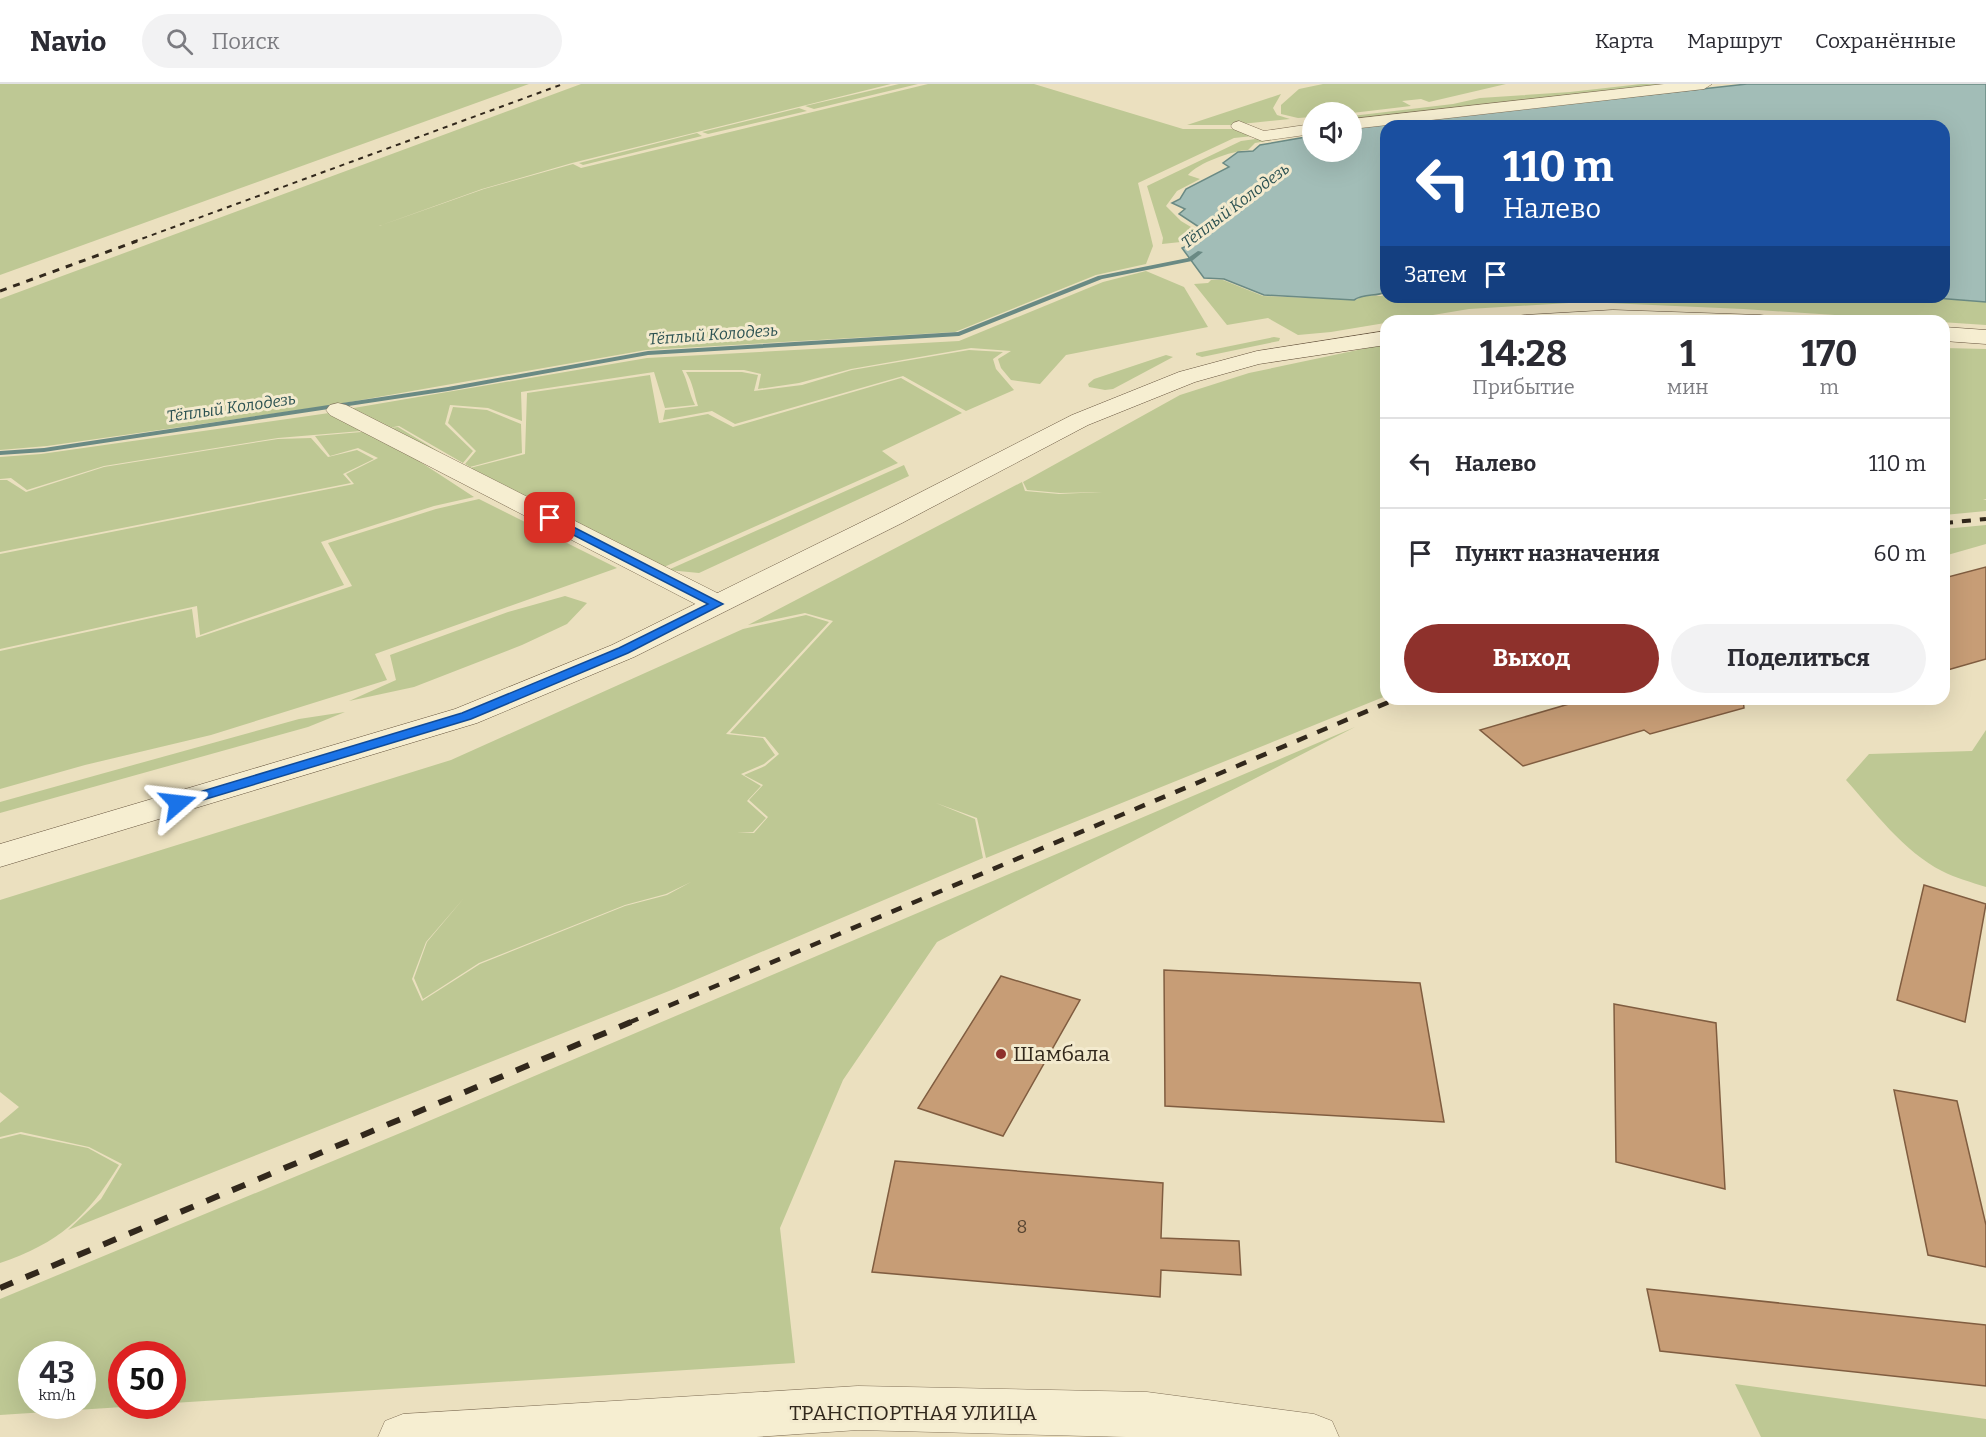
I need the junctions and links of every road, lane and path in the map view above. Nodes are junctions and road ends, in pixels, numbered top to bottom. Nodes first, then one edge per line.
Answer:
1 (1704, 84) edge
2 (1476, 94) dead end
3 (1362, 113) edge
4 (1302, 119) edge
5 (1387, 120) edge
6 (1380, 121) edge
7 (1362, 123) edge
8 (1302, 130) edge
9 (1950, 334) edge
10 (1986, 337) edge
11 (1380, 339) edge
12 (338, 410) dead end
13 (717, 604) junction
14 (0, 856) edge
15 (403, 1437) edge
16 (1314, 1437) edge

1 - 5 street
2 - 3 street
4 - 8 street
6 - 7 street
9 - 10 street
11 - 13 street
12 - 13 street
13 - 14 street
15 - 16 street, ТРАНСПОРТНАЯ УЛИЦА

